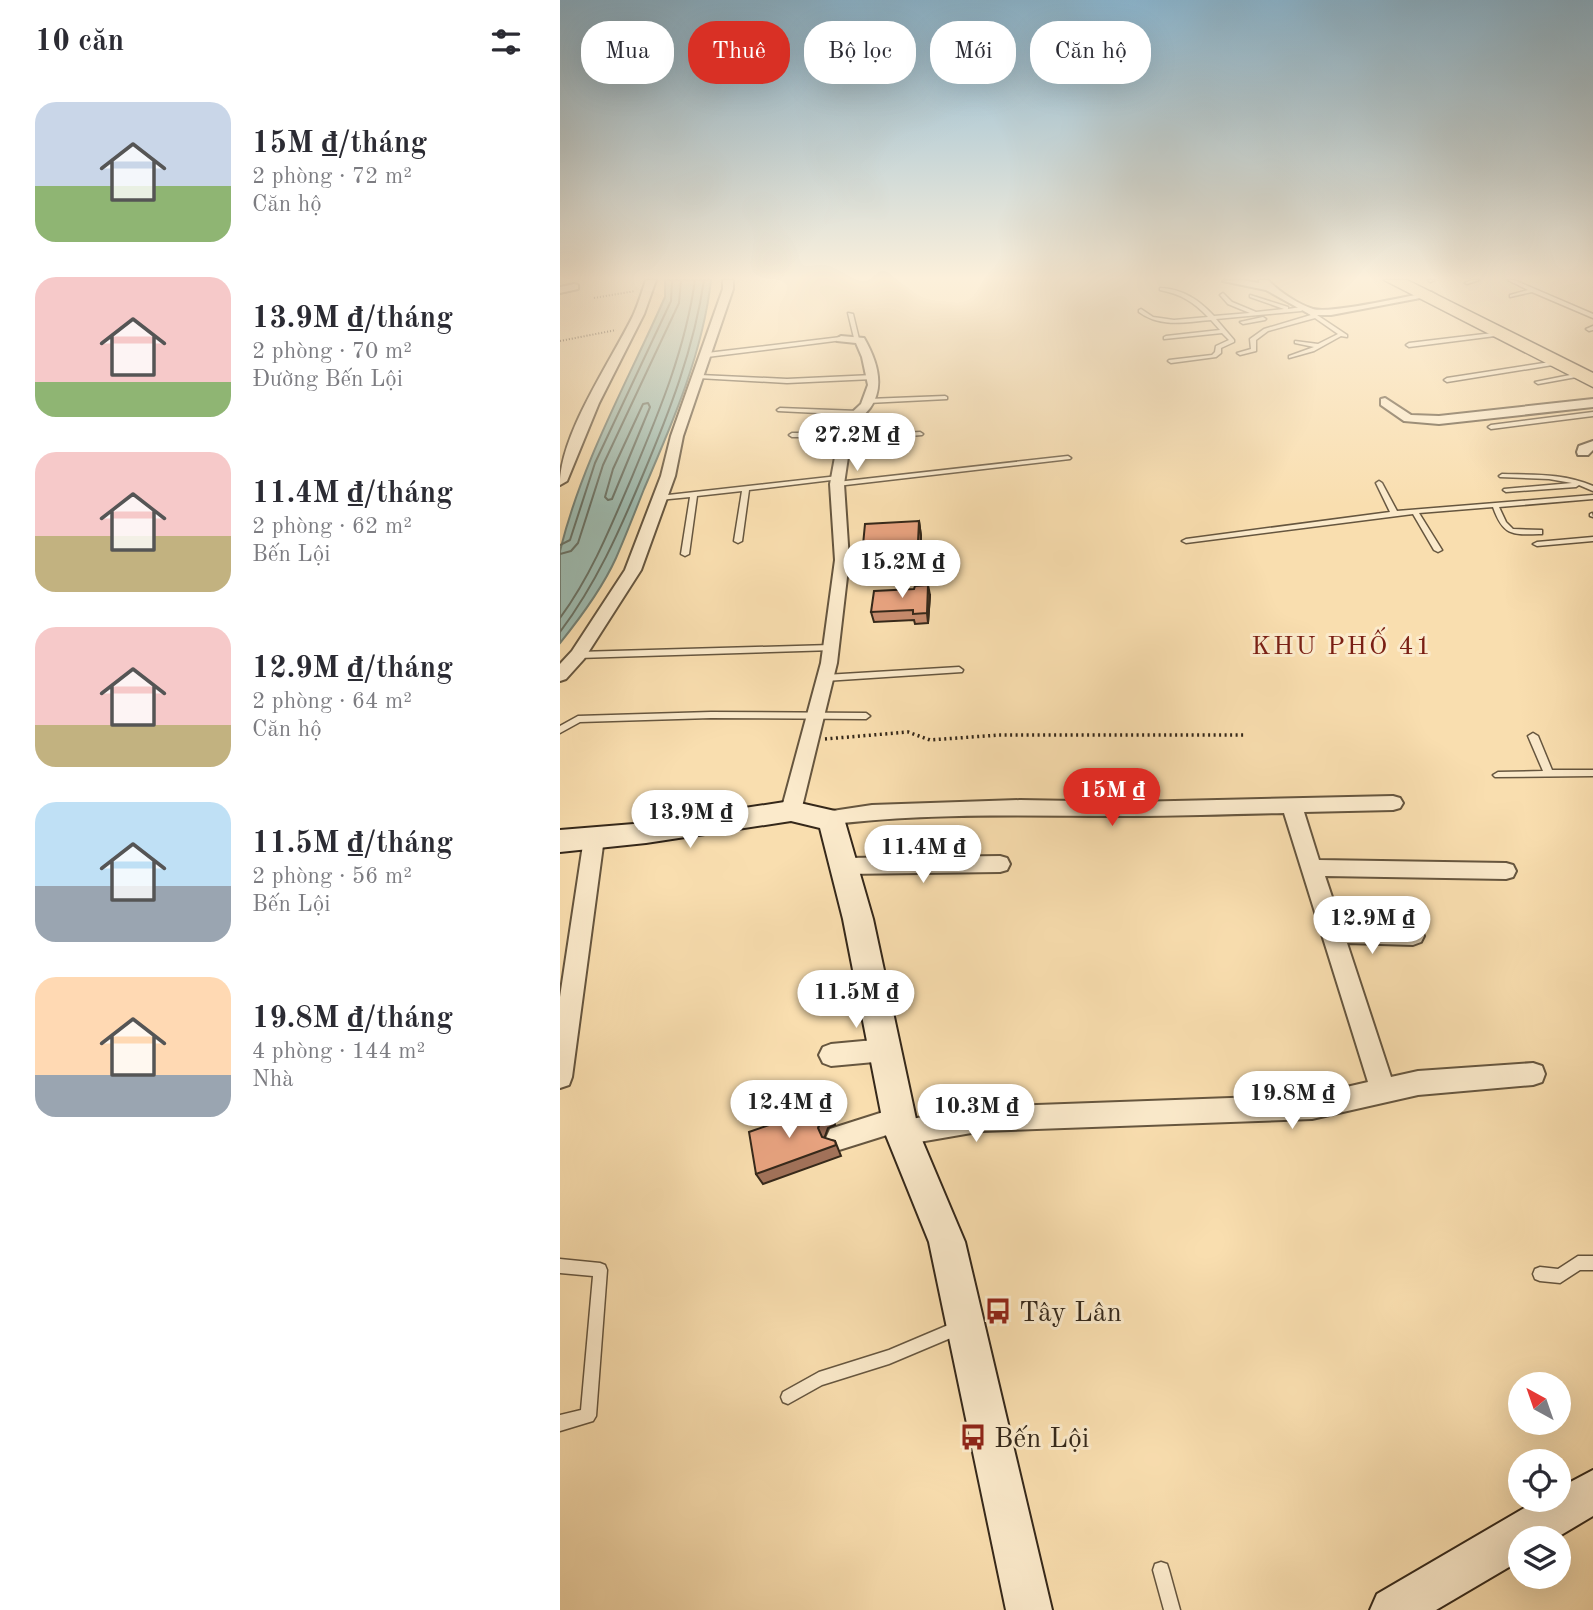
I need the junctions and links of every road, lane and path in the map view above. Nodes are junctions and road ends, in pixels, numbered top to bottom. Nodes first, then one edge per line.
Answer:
1 (618, 355) edge
2 (707, 355) edge
3 (867, 355) edge
4 (1215, 355) edge
5 (1296, 355) edge
6 (1542, 355) edge
7 (1558, 355) edge
8 (1291, 357) dead end
9 (1171, 361) dead end
10 (1557, 363) junction
11 (1590, 372) edge
12 (699, 377) junction
13 (873, 377) junction
14 (1447, 380) dead end
15 (1538, 382) dead end
16 (945, 398) dead end
17 (868, 401) junction
18 (1385, 402) dead end
19 (1593, 403) edge
20 (1442, 408) dead end
21 (780, 410) dead end
22 (858, 413) junction
23 (1593, 414) edge
24 (1453, 419) junction
25 (1491, 427) dead end
26 (920, 434) dead end
27 (792, 435) dead end
28 (845, 439) junction
29 (1068, 458) dead end
30 (1502, 476) dead end
31 (560, 481) edge
32 (838, 481) junction
33 (1378, 482) dead end
34 (1583, 484) junction
35 (746, 489) junction
36 (1593, 489) edge
37 (1506, 490) dead end
38 (694, 494) junction
39 (1593, 497) edge
40 (659, 498) junction
41 (1496, 507) junction
42 (1415, 512) junction
43 (1395, 514) junction
44 (1539, 532) dead end
45 (1593, 539) edge
46 (738, 541) dead end
47 (1186, 541) dead end
48 (1537, 544) dead end
49 (1438, 550) dead end
50 (685, 554) dead end
51 (578, 655) junction
52 (828, 663) junction
53 (959, 670) dead end
54 (560, 676) edge
55 (815, 716) junction
56 (866, 716) dead end
57 (560, 730) edge
58 (1244, 734) dead end
59 (1533, 736) dead end
60 (809, 741) junction
61 (1549, 774) junction
62 (1593, 774) edge
63 (1498, 775) dead end
64 (1393, 803) dead end
65 (1292, 806) junction
66 (791, 811) junction
67 (826, 818) junction
68 (594, 838) junction
69 (560, 841) edge
70 (1000, 864) dead end
71 (844, 866) junction
72 (1311, 868) junction
73 (1506, 871) dead end
74 (1332, 933) junction
75 (1413, 936) dead end
76 (885, 1050) junction
77 (831, 1055) dead end
78 (1533, 1074) dead end
79 (560, 1077) edge
80 (1383, 1090) junction
81 (900, 1126) junction
82 (839, 1138) dead end
83 (1593, 1263) edge
84 (560, 1266) edge
85 (1540, 1274) dead end
86 (964, 1326) junction
87 (789, 1397) dead end
88 (560, 1423) edge
89 (1593, 1492) edge
90 (1161, 1570) dead end
91 (1398, 1609) edge
92 (1029, 1610) edge
93 (1172, 1610) edge

1 - 31 street
2 - 12 street
3 - 13 street
4 - 9 lane
5 - 8 lane
6 - 10 highway
7 - 11 highway
10 - 11 highway
10 - 14 lane
11 - 15 lane
12 - 13 lane
12 - 40 street
13 - 17 street
16 - 17 lane
17 - 22 street
18 - 24 street
19 - 24 street
20 - 24 street
21 - 22 lane
22 - 28 street
23 - 25 lane
26 - 28 lane
27 - 28 lane
28 - 32 street
29 - 32 lane
30 - 34 lane
32 - 35 lane
32 - 52 street
33 - 43 lane
34 - 36 lane
34 - 37 lane
35 - 38 lane
35 - 46 lane
38 - 40 lane
38 - 50 lane
39 - 41 lane
40 - 51 street
41 - 42 lane
41 - 44 lane
42 - 43 lane
42 - 49 lane
43 - 47 lane
45 - 48 lane
51 - 52 lane
51 - 54 street
52 - 53 lane
52 - 55 street
55 - 56 lane
55 - 57 lane
55 - 60 street
58 - 60 path
59 - 61 lane
60 - 66 street
61 - 62 lane
61 - 63 lane
64 - 65 street
65 - 67 street
65 - 72 street
66 - 67 street
66 - 68 street
67 - 71 street
68 - 69 street
68 - 79 street
70 - 71 street
71 - 76 street
72 - 73 street
72 - 74 street
74 - 75 street
74 - 80 street
76 - 77 street
76 - 81 street
78 - 80 street
80 - 81 street
81 - 82 street
81 - 86 street
83 - 85 lane
84 - 88 lane
86 - 87 lane
86 - 92 street
89 - 91 street
90 - 93 lane

